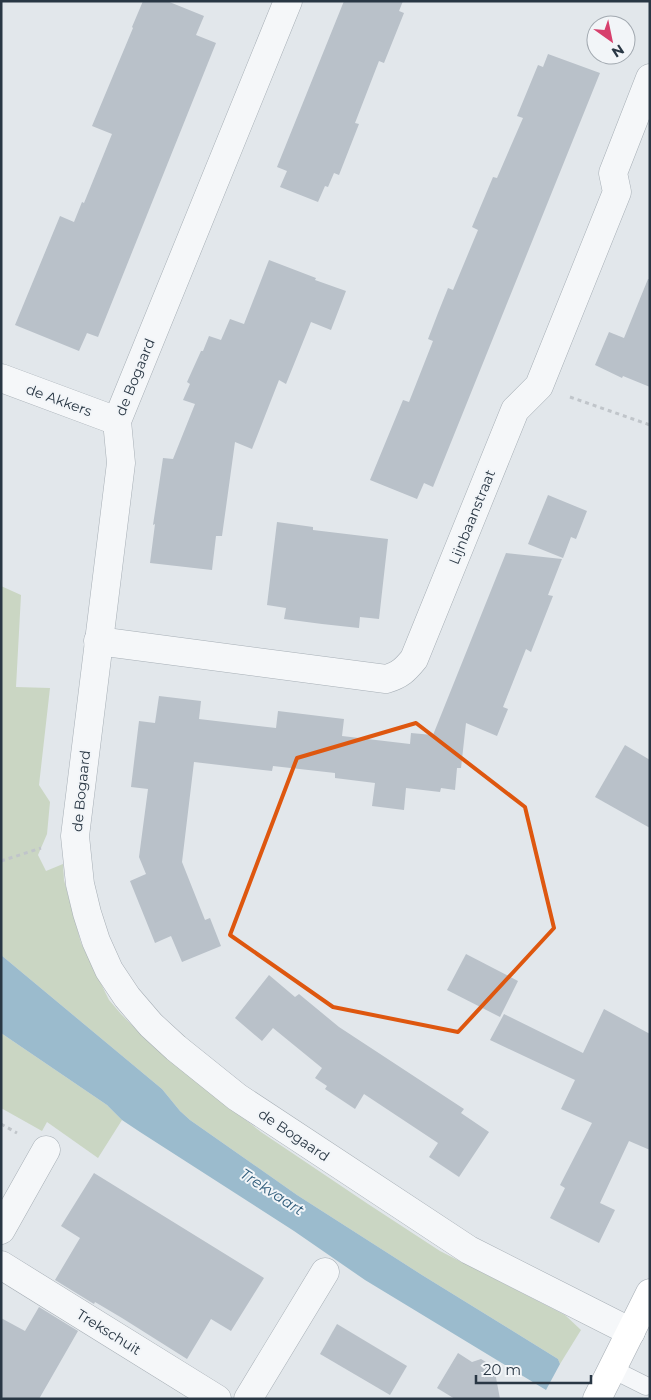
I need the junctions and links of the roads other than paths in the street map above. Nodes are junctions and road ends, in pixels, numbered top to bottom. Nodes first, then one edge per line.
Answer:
1 (288, 1) edge
2 (650, 78) edge
3 (1, 378) edge
4 (117, 421) junction
5 (98, 641) junction
6 (46, 1150) dead end
7 (1, 1230) edge
8 (1, 1265) edge
9 (324, 1272) dead end
10 (650, 1294) edge
11 (631, 1332) junction
12 (612, 1369) junction
13 (646, 1386) dead end
14 (217, 1399) edge
15 (248, 1399) edge
16 (597, 1399) edge

1 - 4 street, de Bogaard
2 - 5 street, Lijnbaanstraat
3 - 4 street, de Akkers
4 - 5 street, de Bogaard
5 - 11 street, de Bogaard
6 - 7 street
8 - 14 street, Trekschuit
9 - 15 street
10 - 11 street
11 - 12 street
12 - 13 lane
12 - 16 street

